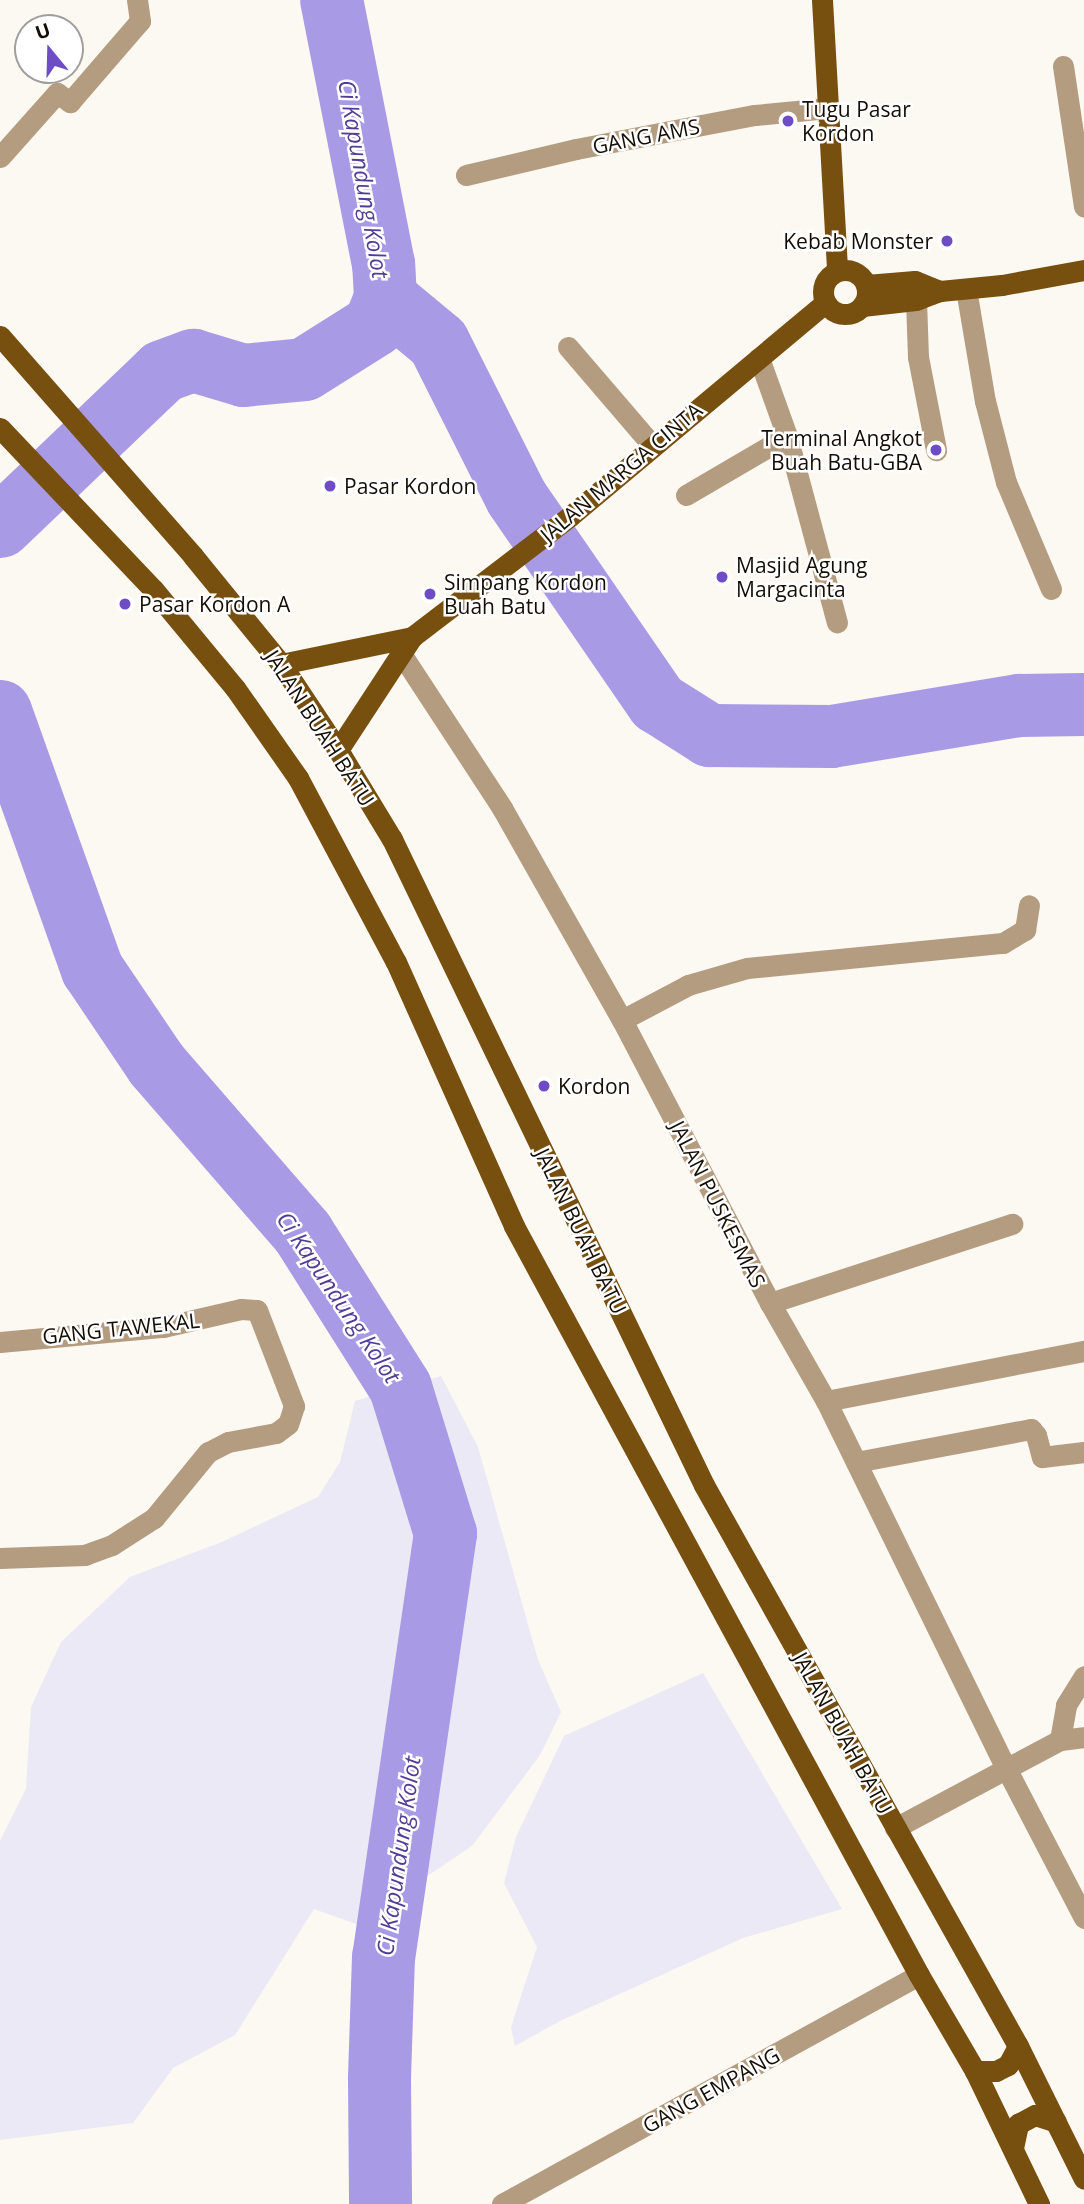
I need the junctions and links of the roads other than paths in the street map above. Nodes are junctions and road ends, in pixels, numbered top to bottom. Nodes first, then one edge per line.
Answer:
1 (137, 0) edge
2 (822, 0) edge
3 (1063, 66) dead end
4 (828, 108) junction
5 (0, 157) edge
6 (466, 175) dead end
7 (1084, 205) edge
8 (1084, 270) edge
9 (837, 271) junction
10 (966, 289) junction
11 (940, 291) junction
12 (864, 296) junction
13 (916, 300) junction
14 (825, 303) junction
15 (5, 342) edge
16 (568, 347) dead end
17 (759, 358) junction
18 (0, 428) edge
19 (787, 436) junction
20 (653, 446) junction
21 (936, 450) dead end
22 (685, 495) dead end
23 (1051, 589) dead end
24 (838, 622) dead end
25 (407, 646) junction
26 (281, 664) junction
27 (338, 750) junction
28 (1030, 905) dead end
29 (622, 1020) junction
30 (1012, 1224) dead end
31 (770, 1303) junction
32 (0, 1342) edge
33 (1084, 1351) edge
34 (826, 1401) junction
35 (1084, 1452) edge
36 (856, 1462) junction
37 (0, 1558) edge
38 (1084, 1676) edge
39 (1084, 1737) edge
40 (1060, 1740) junction
41 (1006, 1768) junction
42 (895, 1828) junction
43 (1084, 1918) edge
44 (919, 1975) junction
45 (1018, 2046) junction
46 (975, 2071) junction
47 (1056, 2122) junction
48 (1013, 2148) junction
49 (1084, 2179) edge
50 (502, 2204) edge
51 (1039, 2204) edge

1 - 5 street
2 - 4 main road
3 - 7 street
4 - 6 street, GANG AMS
4 - 9 main road
8 - 10 main road
9 - 12 main road
9 - 14 main road
10 - 11 main road
10 - 23 street
11 - 12 main road
11 - 13 main road
12 - 13 main road
12 - 14 main road
13 - 21 street
14 - 17 main road, JALAN MARGA CINTA
15 - 26 main road, JALAN BUAH BATU
16 - 20 street
17 - 19 street
17 - 20 main road, JALAN MARGA CINTA
18 - 44 main road
19 - 22 street
19 - 24 street
20 - 25 main road, JALAN MARGA CINTA
25 - 26 main road, JALAN MARGA CINTA
25 - 27 main road, JALAN MARGA CINTA
25 - 29 street, JALAN PUSKESMAS
26 - 27 main road, JALAN BUAH BATU
27 - 42 main road, JALAN BUAH BATU
28 - 29 street
29 - 31 street, JALAN PUSKESMAS
30 - 31 street
31 - 34 street, JALAN PUSKESMAS
32 - 37 street, GANG TAWEKAL
33 - 34 street
34 - 36 street, JALAN PUSKESMAS
35 - 36 street
36 - 41 street, JALAN PUSKESMAS
38 - 40 street
39 - 40 street
40 - 41 street
41 - 42 street
41 - 43 street, JALAN PUSKESMAS
42 - 45 main road, JALAN BUAH BATU
44 - 46 main road
44 - 50 street, GANG EMPANG
45 - 46 main road
45 - 47 main road, JALAN BUAH BATU
46 - 48 main road
47 - 48 main road
47 - 49 main road, JALAN BUAH BATU
48 - 51 main road

